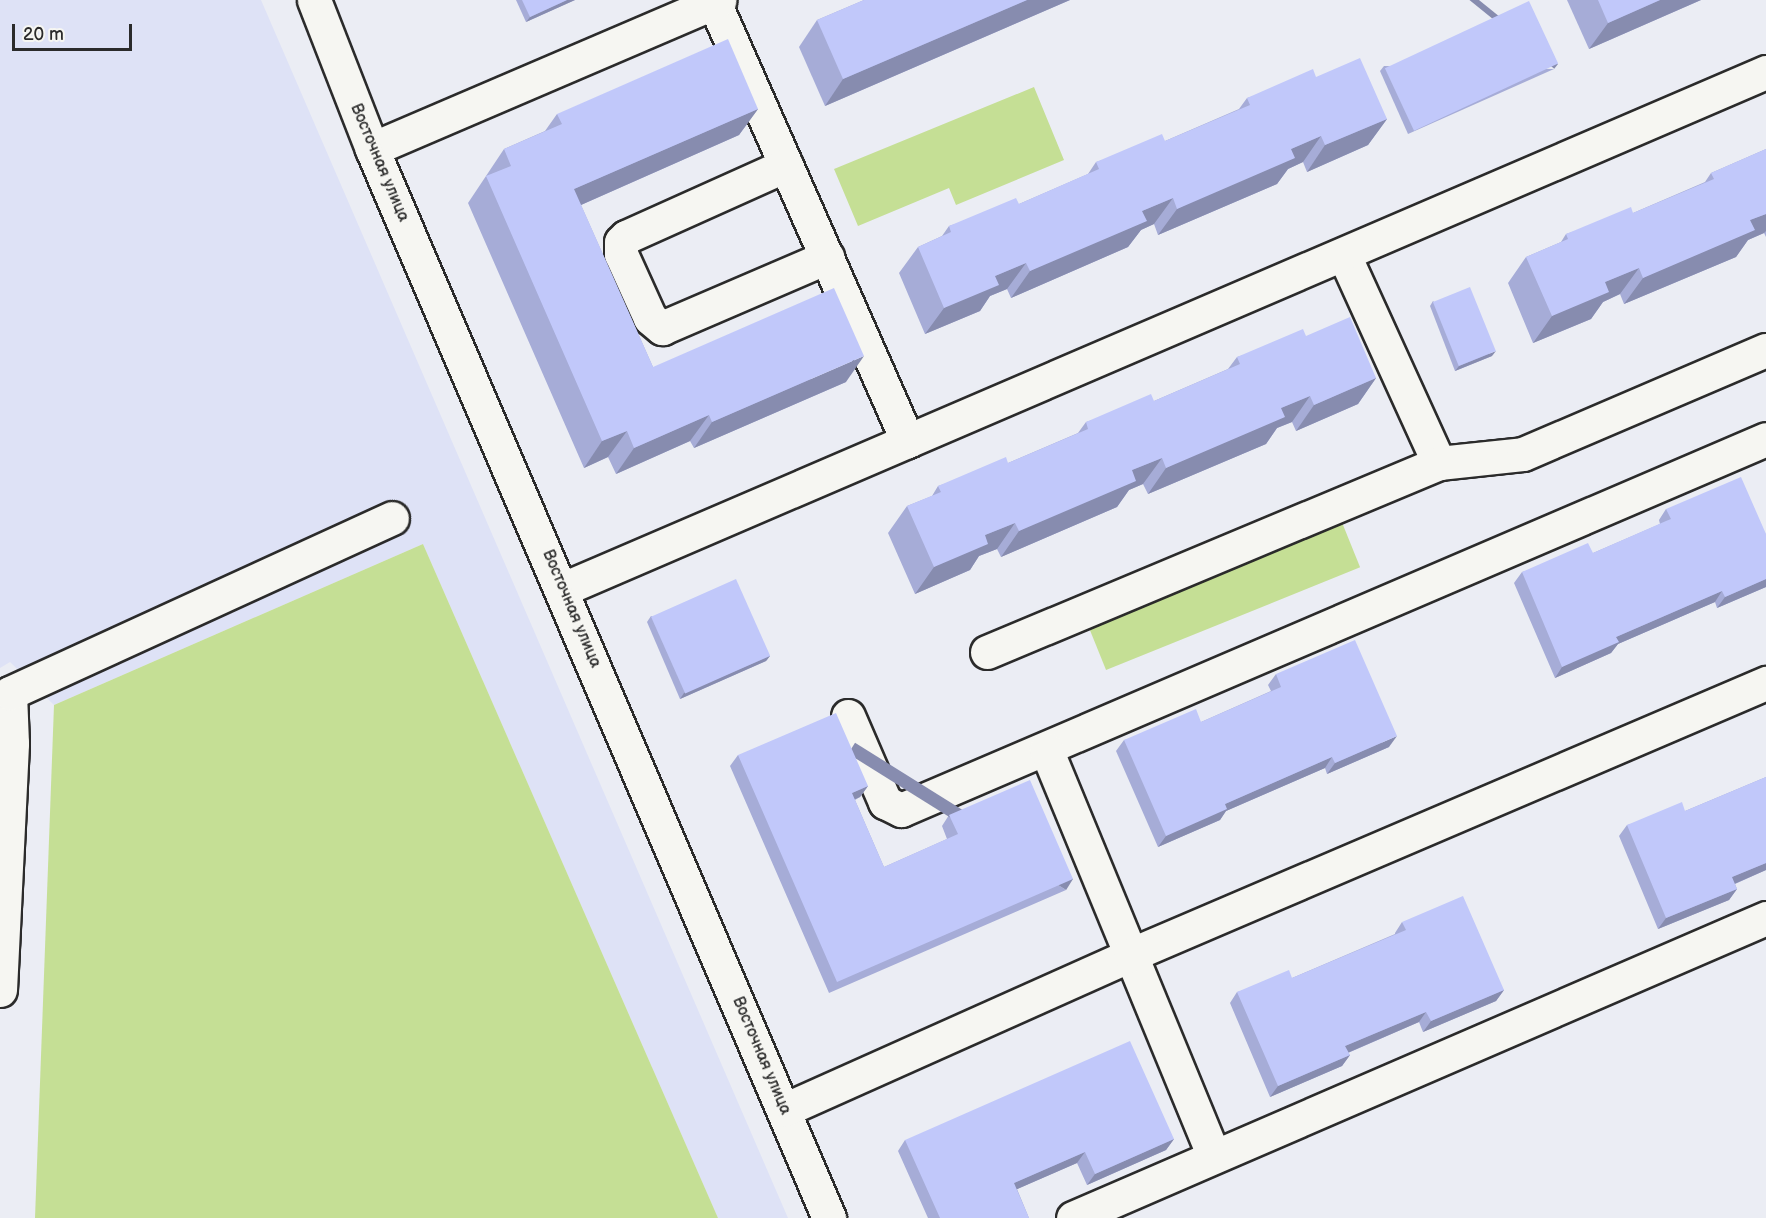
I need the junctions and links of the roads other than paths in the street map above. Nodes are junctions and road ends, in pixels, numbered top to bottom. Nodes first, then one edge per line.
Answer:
1 (314, 0) edge
2 (717, 1) edge
3 (1766, 72) edge
4 (372, 149) junction
5 (786, 165) junction
6 (1344, 255) junction
7 (826, 257) junction
8 (1766, 350) edge
9 (1766, 439) edge
10 (908, 441) junction
11 (1439, 463) junction
12 (392, 518) dead end
13 (562, 589) junction
14 (987, 652) dead end
15 (1766, 683) edge
16 (5, 686) edge
17 (848, 716) dead end
18 (1046, 749) junction
19 (1766, 918) edge
20 (1130, 956) junction
21 (0, 990) edge
22 (784, 1110) junction
23 (1214, 1156) junction
24 (829, 1218) edge
25 (1073, 1218) edge

1 - 4 street, Восточная улица
2 - 4 street
2 - 5 street
3 - 6 street
4 - 13 street, Восточная улица
5 - 7 street
5 - 7 street
6 - 10 street
6 - 11 street
7 - 10 street
8 - 11 street
9 - 18 street
10 - 13 street
11 - 14 street
12 - 16 street
13 - 22 street, Восточная улица
15 - 20 street
16 - 21 street
17 - 18 street
18 - 20 street
19 - 23 street
20 - 22 street
20 - 23 street
22 - 24 street, Восточная улица
23 - 25 street

